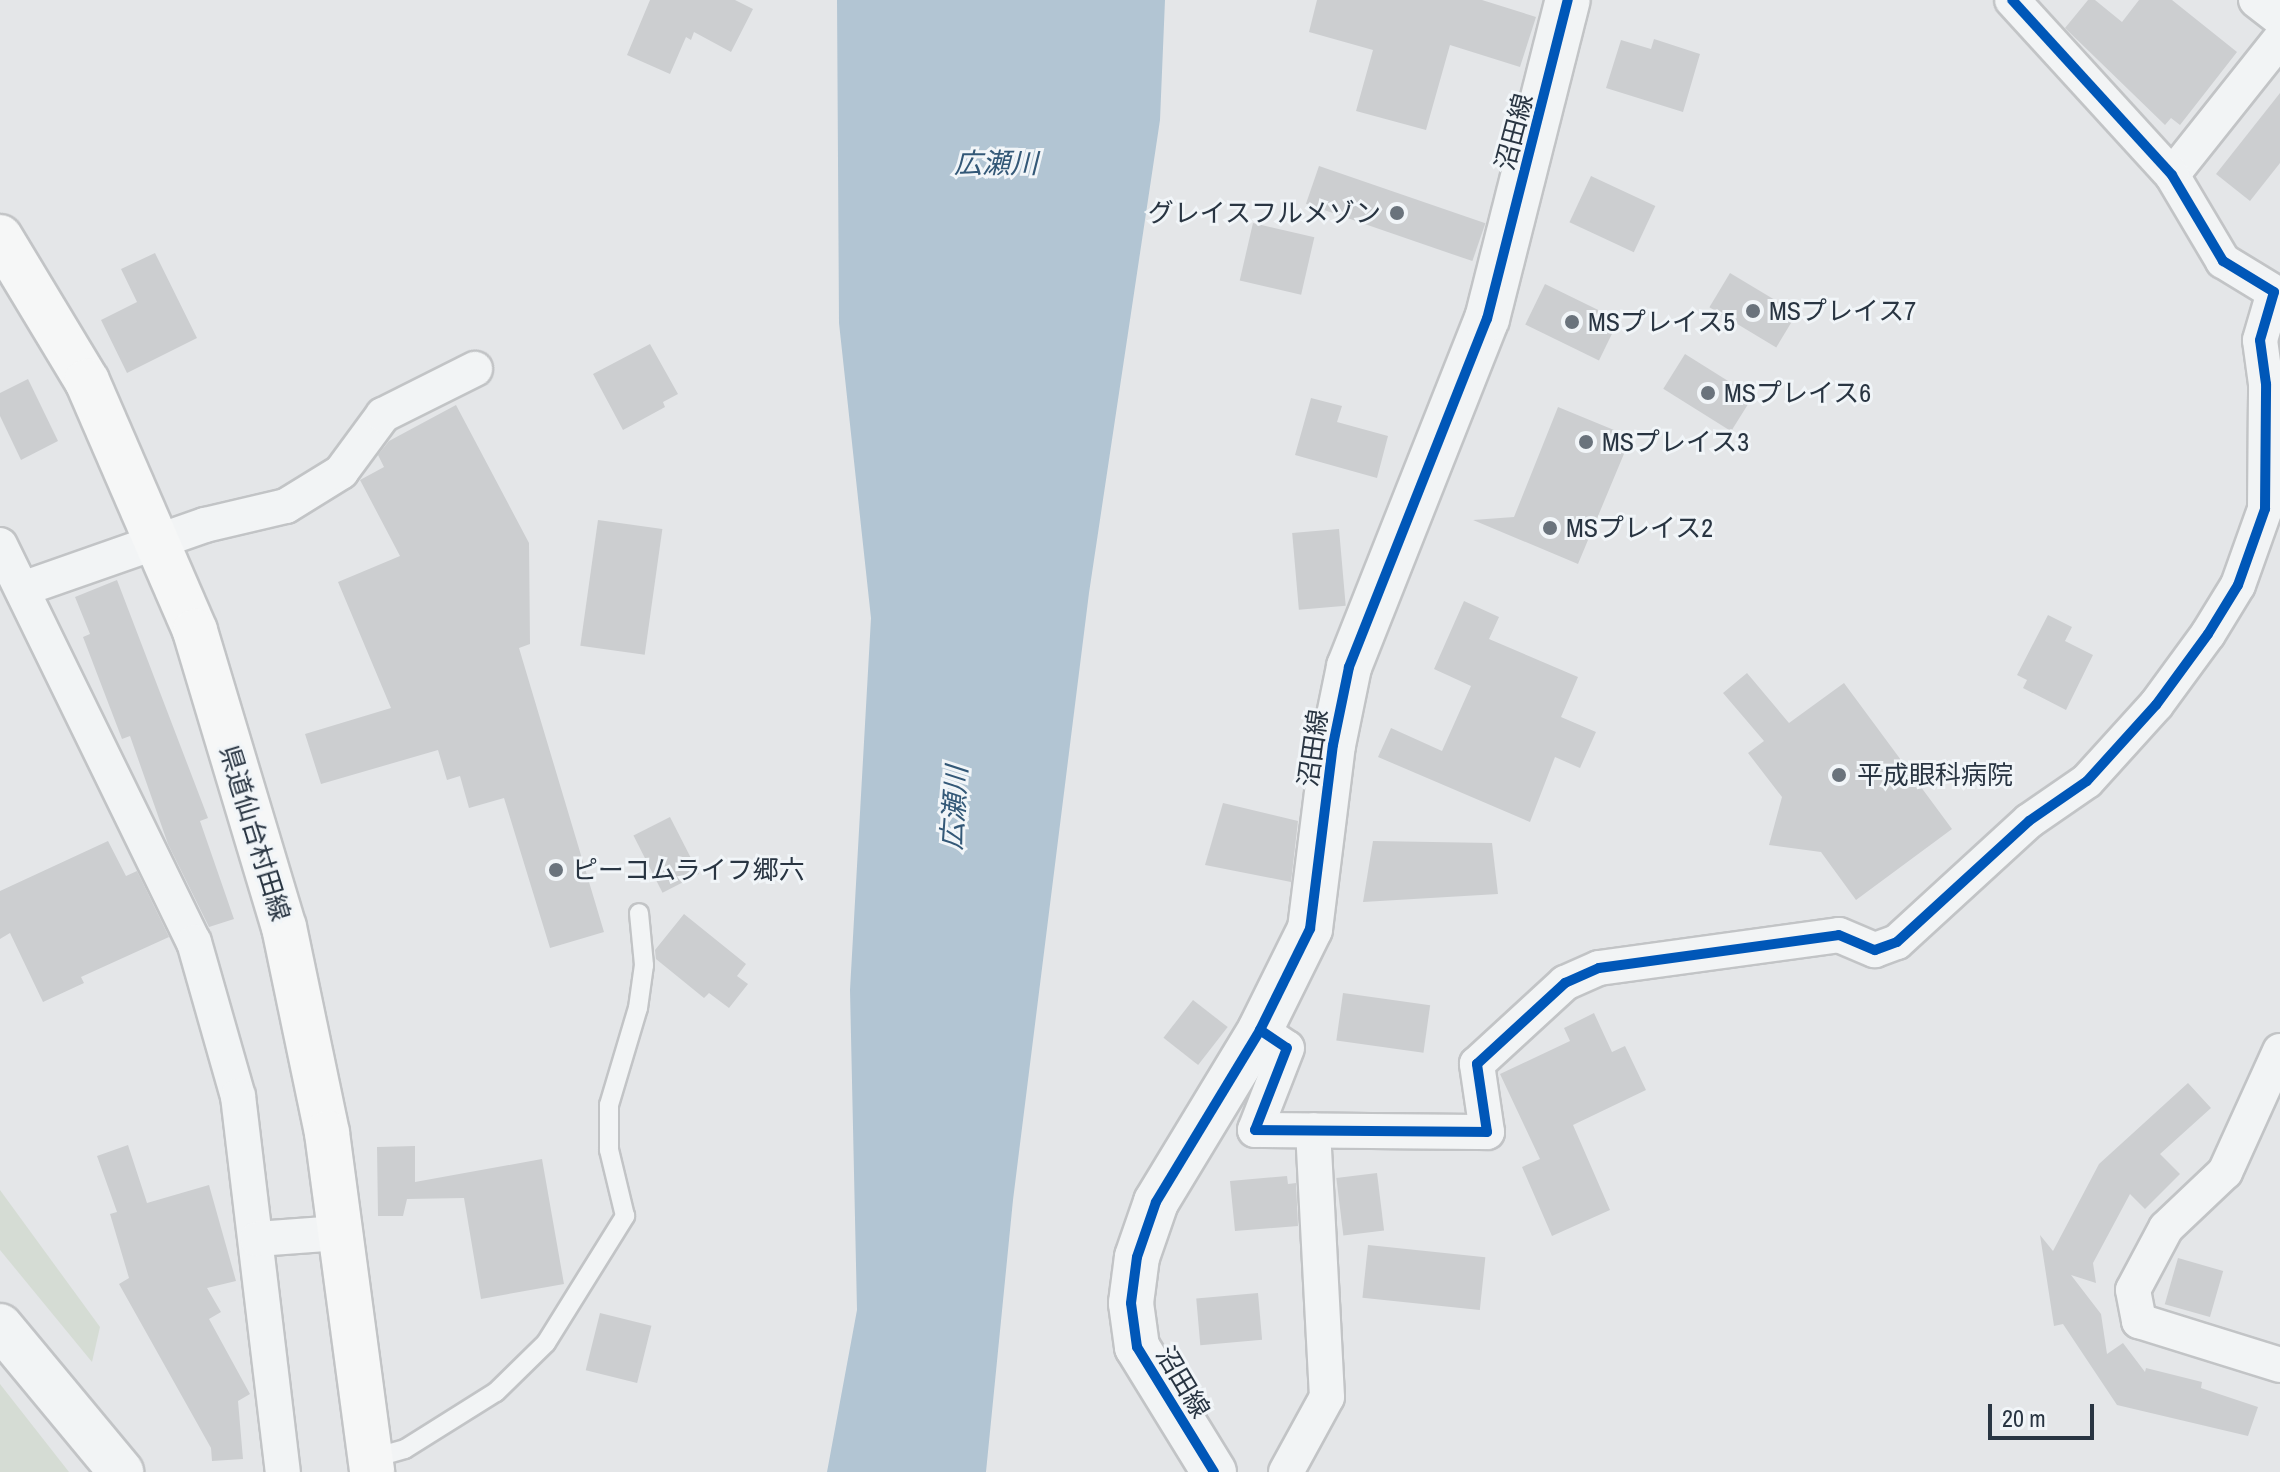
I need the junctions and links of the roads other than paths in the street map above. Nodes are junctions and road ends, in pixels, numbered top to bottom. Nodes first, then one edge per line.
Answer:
1 (1568, 0) edge
2 (2012, 0) edge
3 (2256, 0) edge
4 (2280, 19) edge
5 (2280, 39) edge
6 (2172, 175) junction
7 (0, 237) edge
8 (2277, 294) edge
9 (475, 369) dead end
10 (158, 540) junction
11 (0, 545) edge
12 (25, 588) junction
13 (639, 913) dead end
14 (1260, 1030) junction
15 (2280, 1051) edge
16 (1313, 1130) junction
17 (339, 1233) junction
18 (257, 1239) junction
19 (0, 1326) edge
20 (2280, 1365) edge
21 (371, 1465) edge
22 (121, 1472) edge
23 (283, 1472) edge
24 (1214, 1472) edge
25 (1286, 1472) edge

1 - 14 street, 沼田線
2 - 6 street
3 - 4 street
5 - 6 street
6 - 8 street
7 - 10 main road, 県道仙台村田線
8 - 16 street
9 - 10 street
10 - 12 street
10 - 17 main road, 県道仙台村田線
11 - 12 street
12 - 18 street
13 - 21 lane
14 - 16 street
14 - 24 street, 沼田線
15 - 20 street
16 - 25 street
17 - 18 street
17 - 21 main road, 県道仙台村田線
18 - 23 street
19 - 22 street

